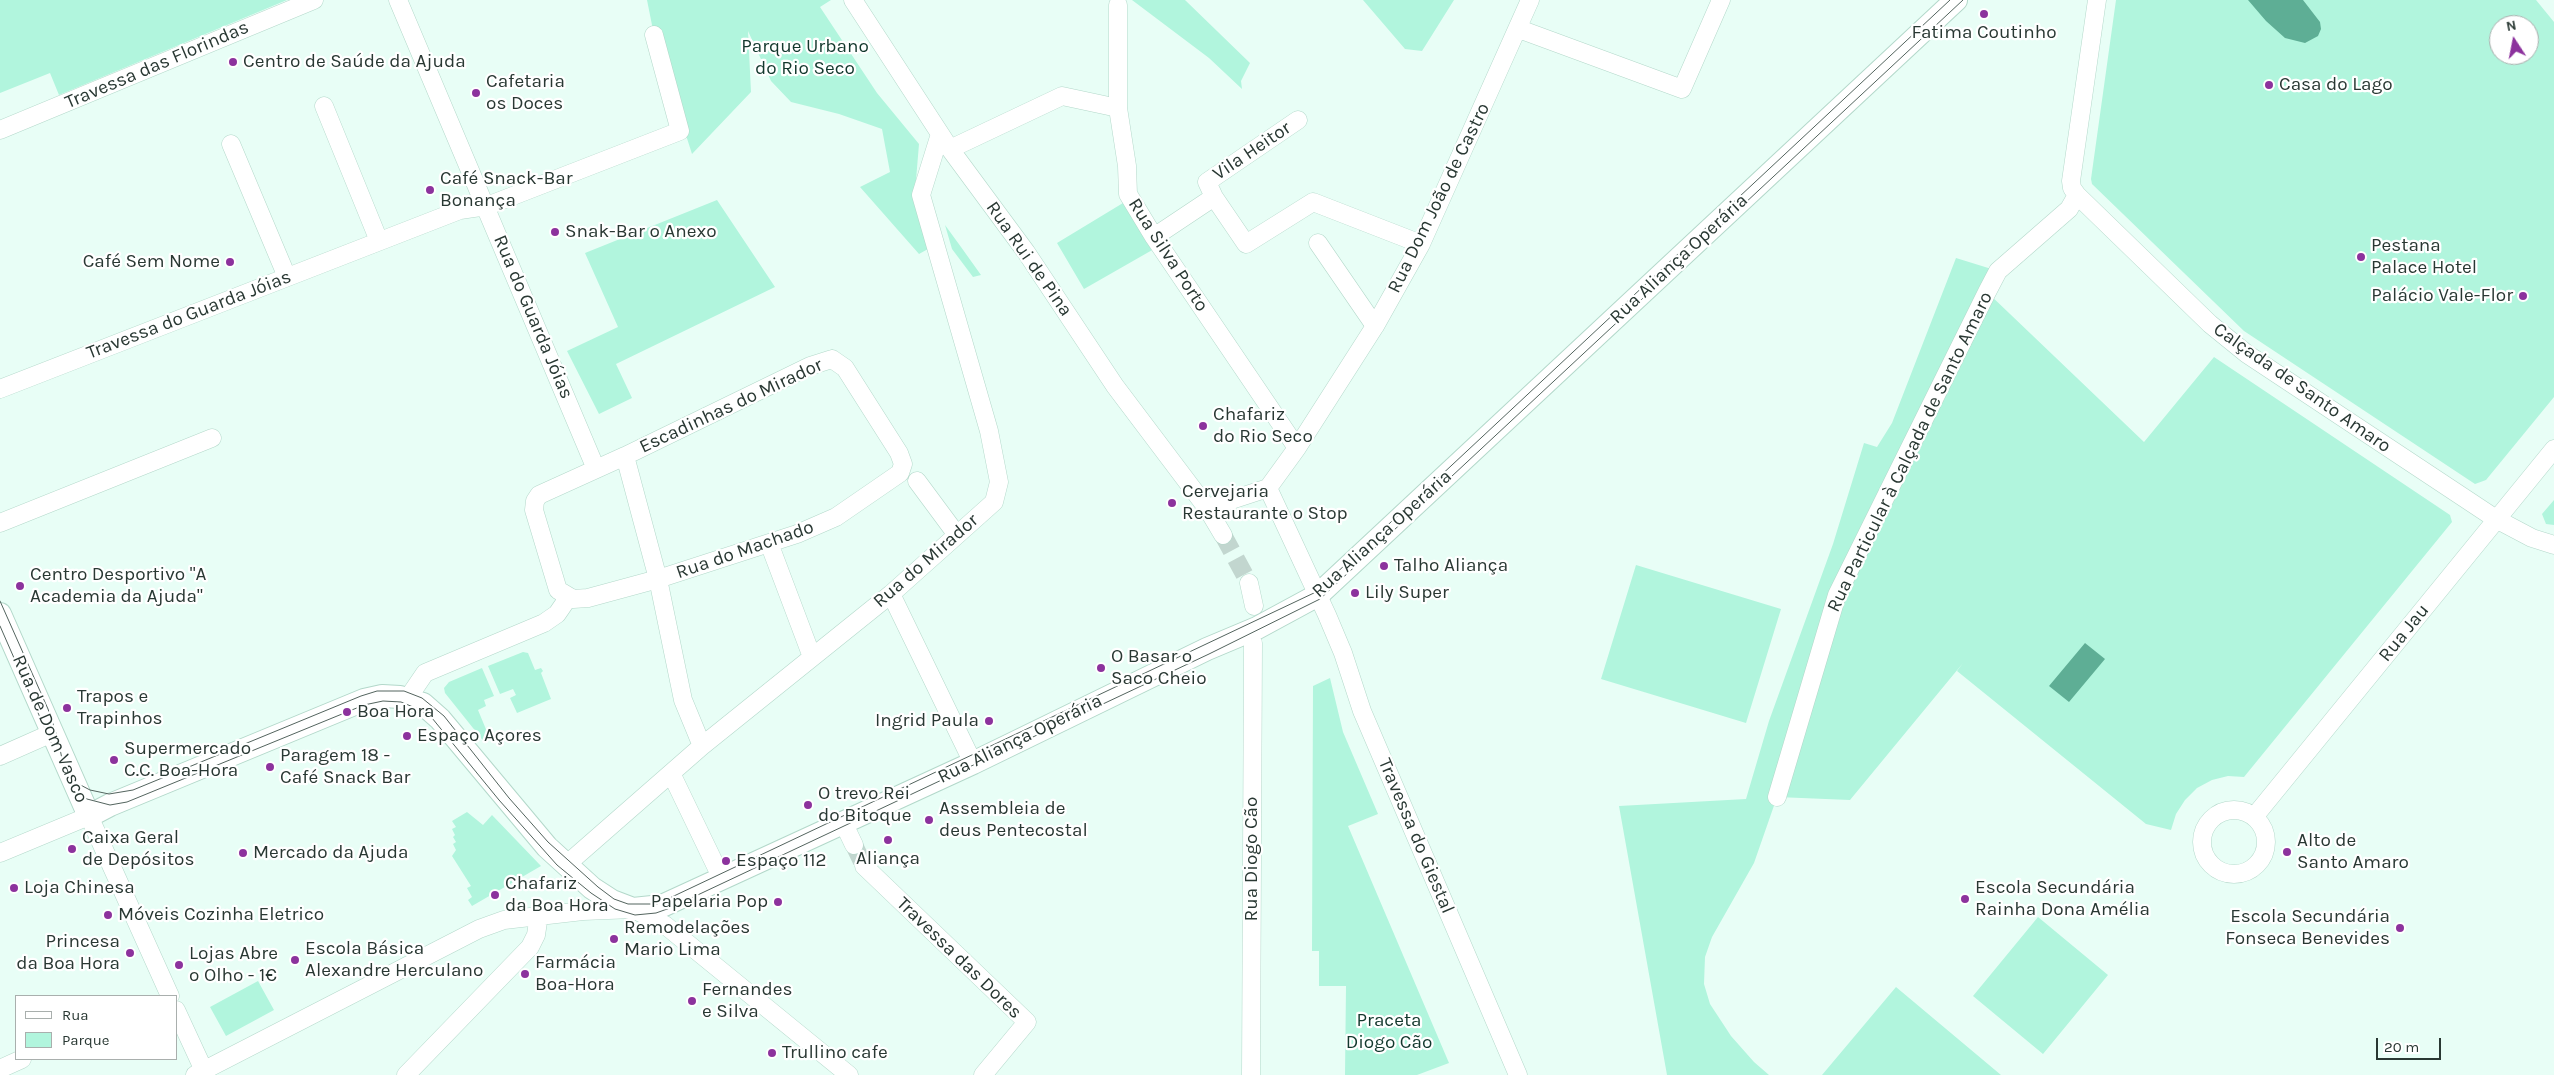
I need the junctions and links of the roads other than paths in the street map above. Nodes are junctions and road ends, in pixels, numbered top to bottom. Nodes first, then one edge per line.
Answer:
1 (314, 0) edge
2 (398, 0) edge
3 (852, 0) edge
4 (1530, 0) edge
5 (1721, 0) edge
6 (2097, 0) edge
7 (1949, 2) edge
8 (1118, 5) dead end
9 (1519, 29) junction
10 (654, 35) dead end
11 (324, 106) dead end
12 (1118, 108) junction
13 (1298, 120) dead end
14 (0, 130) edge
15 (940, 134) junction
16 (231, 144) dead end
17 (950, 149) junction
18 (2077, 195) junction
19 (1214, 197) junction
20 (486, 206) junction
21 (1154, 237) junction
22 (379, 241) junction
23 (1318, 243) dead end
24 (1421, 244) junction
25 (287, 277) junction
26 (1375, 326) junction
27 (0, 388) edge
28 (212, 438) dead end
29 (1297, 448) junction
30 (2554, 449) edge
31 (625, 456) junction
32 (903, 464) joint
33 (596, 469) junction
34 (917, 481) dead end
35 (1268, 488) junction
36 (1207, 508) junction
37 (2496, 519) junction
38 (0, 523) edge
39 (957, 535) junction
40 (1224, 535) tunnel mouth
41 (770, 543) junction
42 (2554, 545) edge
43 (658, 579) junction
44 (1249, 583) tunnel mouth
45 (890, 594) junction
46 (1318, 595) junction
47 (568, 598) junction
48 (1254, 606) dead end
49 (0, 614) edge
50 (1253, 643) dead end
51 (812, 657) junction
52 (408, 698) junction
53 (52, 733) junction
54 (702, 746) junction
55 (0, 756) edge
56 (973, 763) junction
57 (671, 773) junction
58 (1777, 797) dead end
59 (89, 816) junction
60 (2254, 817) dead end
61 (843, 822) junction
62 (854, 844) tunnel mouth
63 (0, 853) edge
64 (566, 866) junction
65 (864, 866) tunnel mouth
66 (722, 879) junction
67 (633, 909) junction
68 (539, 915) junction
69 (166, 995) edge
70 (178, 1015) edge
71 (20, 1060) edge
72 (0, 1069) edge
73 (201, 1074) edge
74 (406, 1075) edge
75 (849, 1075) edge
76 (983, 1075) edge
77 (1252, 1075) edge
78 (1518, 1075) edge

1 - 14 street, Travessa das Florindas
2 - 20 street, Rua do Guarda Jóias
3 - 15 street, Rua Rui de Pina
4 - 9 street, Rua Dom João de Castro
5 - 9 street
6 - 18 street
7 - 46 street, Rua Aliança Operária
8 - 12 street, Rua Silva Porto
9 - 24 street, Rua Dom João de Castro
10 - 20 street, Travessa do Guarda Jóias
11 - 22 street
12 - 17 street
12 - 21 street, Rua Silva Porto
13 - 19 street, Vila Heitor
15 - 17 street, Rua Rui de Pina
15 - 39 street, Rua do Mirador
16 - 25 street
17 - 36 street, Rua Rui de Pina
18 - 37 street, Calçada de Santo Amaro
18 - 58 street, Rua Particular à Calçada de Santo Amaro
19 - 21 street, Vila Heitor
19 - 24 street
20 - 22 street, Travessa do Guarda Jóias
20 - 33 street, Rua do Guarda Jóias
21 - 29 street, Rua Silva Porto
22 - 25 street, Travessa do Guarda Jóias
23 - 26 street
24 - 26 street, Rua Dom João de Castro
25 - 27 street, Travessa do Guarda Jóias
26 - 29 street, Rua Dom João de Castro
28 - 38 street
29 - 35 street, Rua Dom João de Castro
30 - 37 street, Rua Jau
31 - 32 street, Escadinhas do Mirador
31 - 33 street, Escadinhas do Mirador
31 - 43 street
32 - 41 street, Rua do Machado
33 - 47 street, Escadinhas do Mirador
34 - 39 street
35 - 36 street
35 - 46 street, Travessa do Giestal
36 - 40 street, Rua Rui de Pina
37 - 42 street, Calçada de Santo Amaro
37 - 60 street, Rua Jau
39 - 45 street, Rua do Mirador
41 - 43 street, Rua do Machado
41 - 51 street
43 - 47 street, Rua do Machado
43 - 54 street
44 - 48 street
45 - 51 street, Rua do Mirador
45 - 56 street
46 - 56 street, Rua Aliança Operária
46 - 78 street, Travessa do Giestal
47 - 52 street
49 - 53 street, Rua de Dom Vasco
50 - 77 street, Rua Diogo Cão
51 - 54 street, Rua do Mirador
52 - 59 street
52 - 64 street
53 - 55 street
53 - 59 street, Rua de Dom Vasco
54 - 57 street, Rua do Mirador
56 - 61 street, Rua Aliança Operária
57 - 64 street, Rua do Mirador
57 - 66 street
59 - 63 street
59 - 69 street
61 - 62 street
61 - 66 street, Rua Aliança Operária
64 - 67 street
65 - 76 street, Travessa das Dores
66 - 67 street, Rua Aliança Operária
67 - 68 street
67 - 75 street
68 - 73 street
68 - 74 street
70 - 73 street
71 - 72 street

